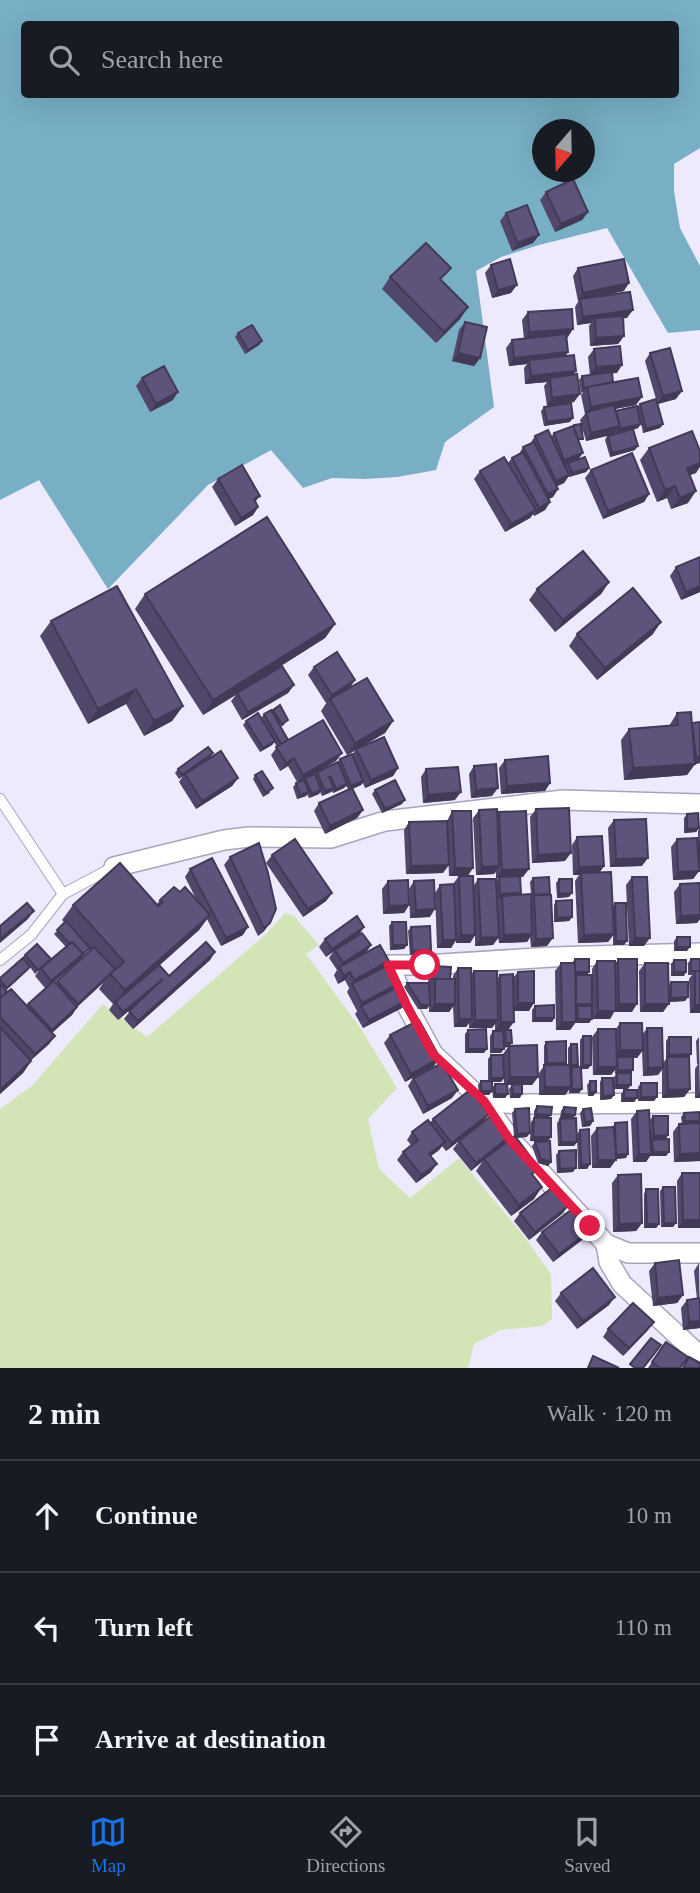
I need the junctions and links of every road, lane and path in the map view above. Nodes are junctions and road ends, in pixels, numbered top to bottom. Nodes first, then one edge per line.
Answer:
1 (0, 799) edge
2 (700, 804) edge
3 (114, 867) joint
4 (63, 894) junction
5 (700, 953) edge
6 (0, 960) edge
7 (484, 1101) junction
8 (700, 1103) edge
9 (607, 1244) junction
10 (700, 1253) edge
11 (700, 1356) edge

1 - 4 lane
2 - 3 street
3 - 4 lane
4 - 6 lane
5 - 7 street
7 - 8 street
7 - 9 street
9 - 10 street
9 - 11 street

